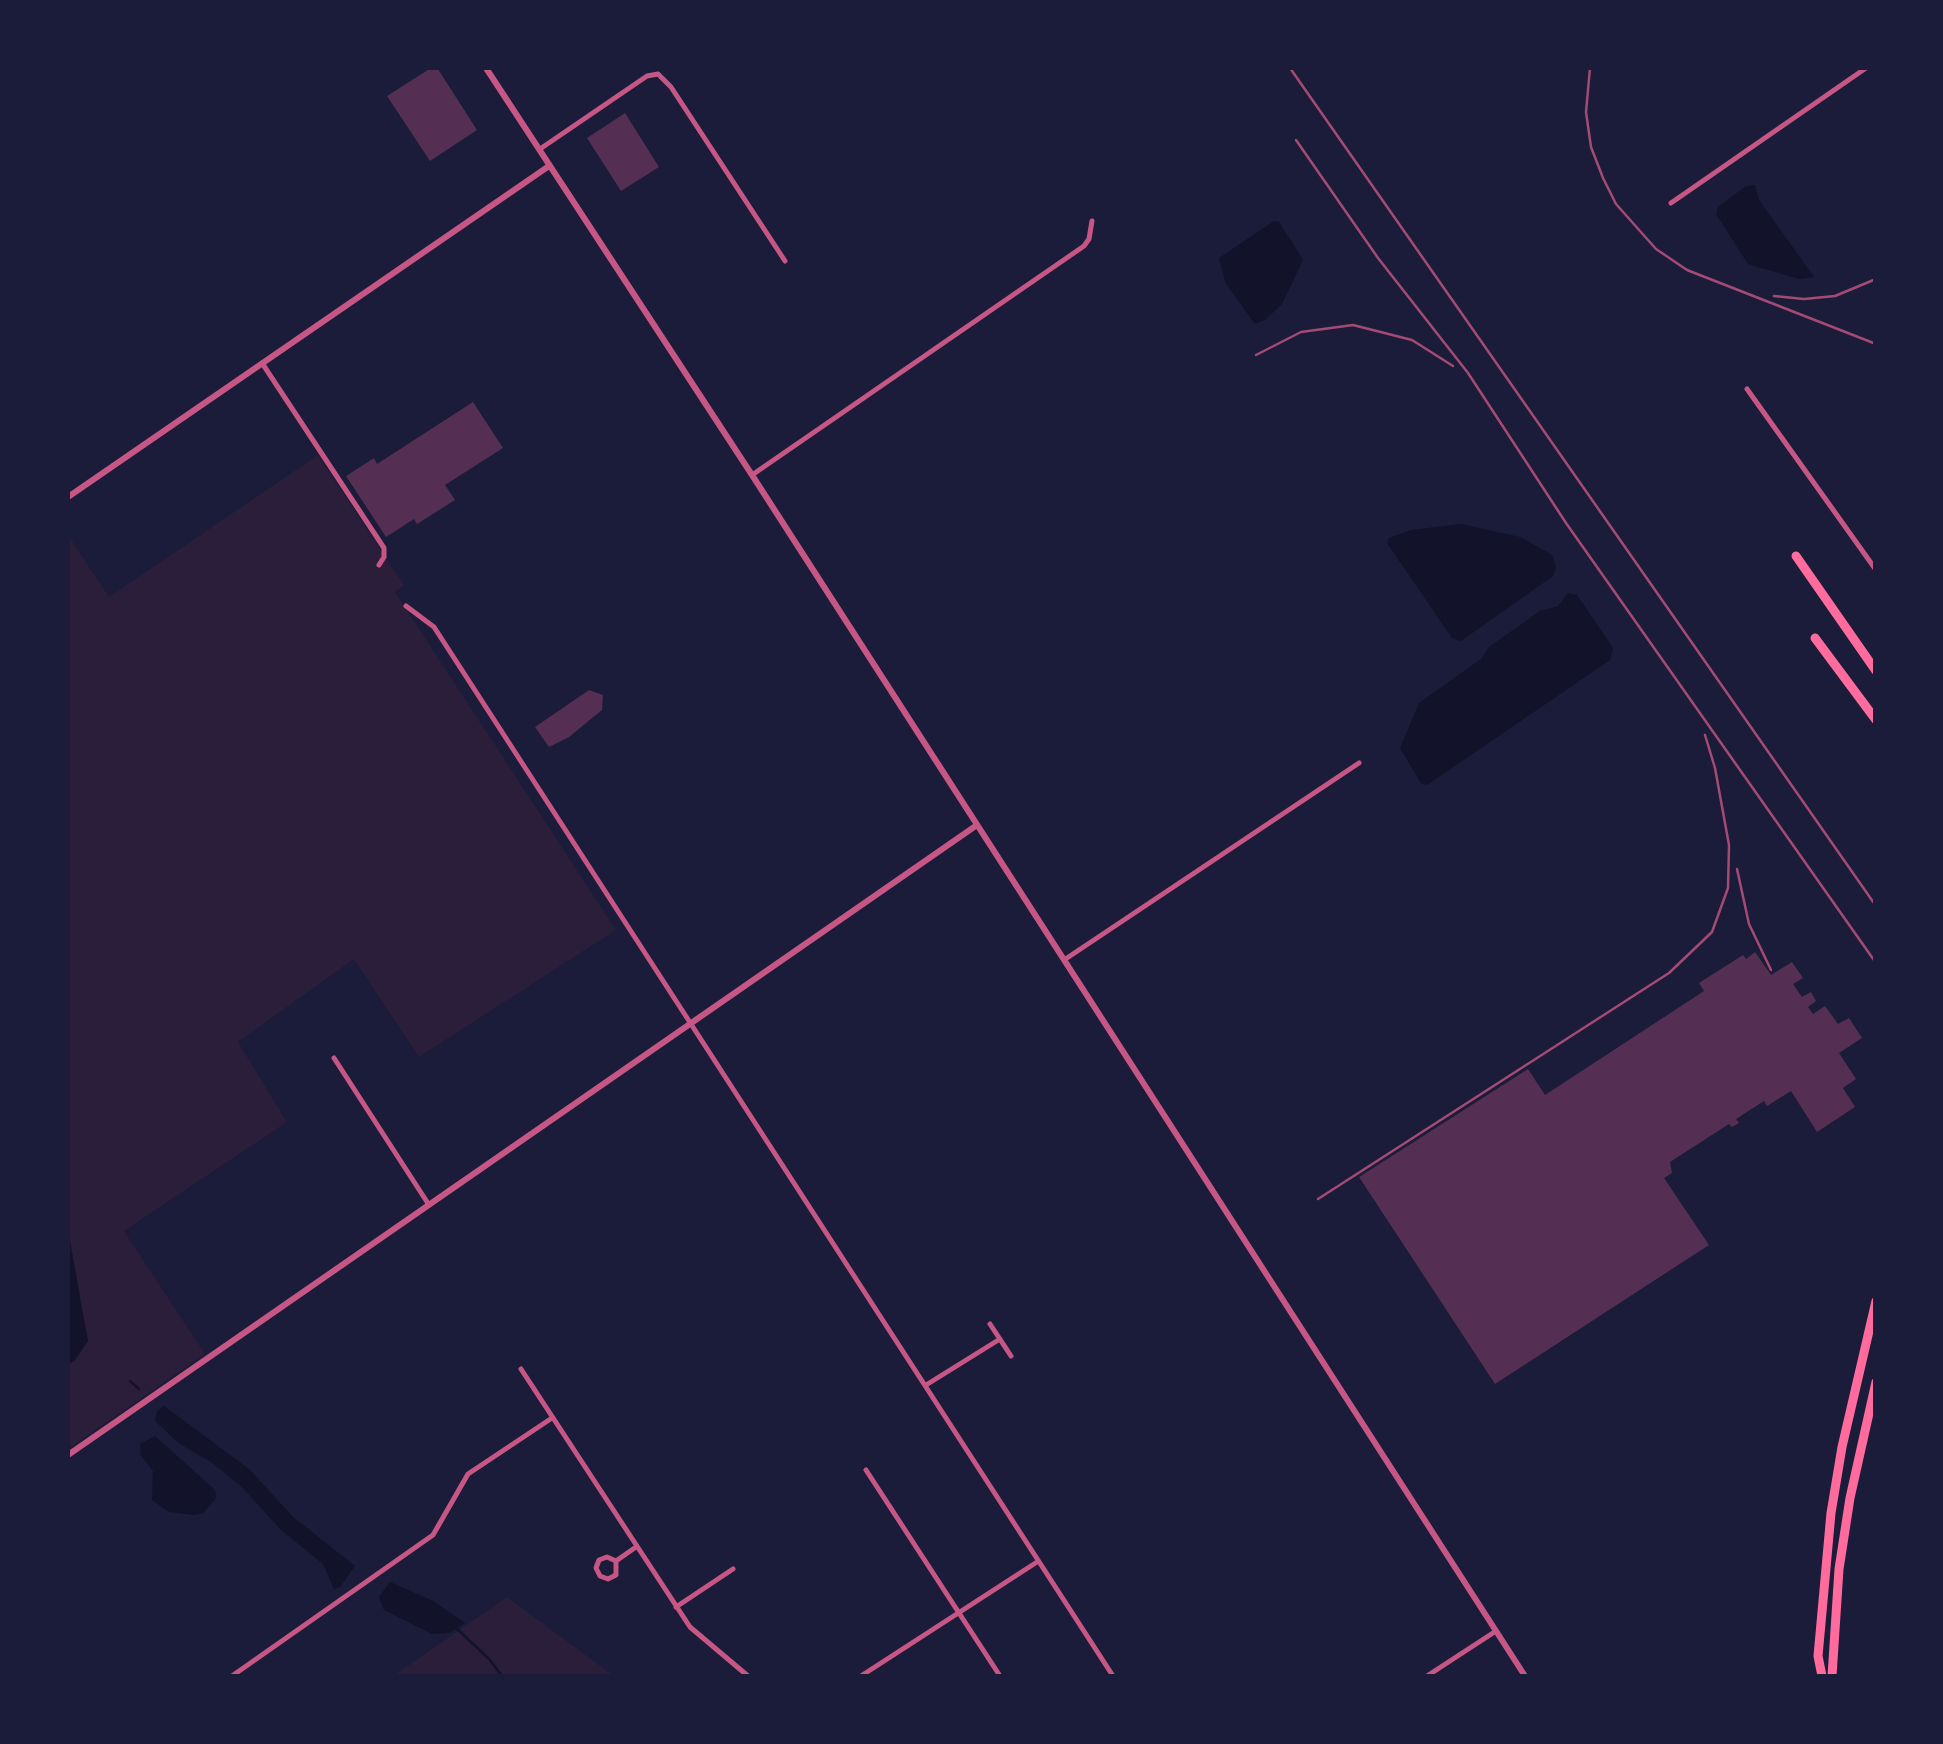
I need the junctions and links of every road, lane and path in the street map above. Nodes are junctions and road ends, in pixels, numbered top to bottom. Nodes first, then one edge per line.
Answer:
1 (486, 68) edge
2 (1866, 68) edge
3 (539, 150) junction
4 (549, 166) junction
5 (1671, 204) dead end
6 (1092, 221) dead end
7 (785, 261) dead end
8 (262, 363) junction
9 (1748, 389) dead end
10 (752, 475) junction
11 (68, 497) edge
12 (1796, 556) dead end
13 (379, 565) dead end
14 (1876, 570) edge
15 (406, 606) dead end
16 (1815, 638) dead end
17 (1876, 672) edge
18 (1876, 720) edge
19 (1359, 762) dead end
20 (977, 825) junction
21 (1064, 960) junction
22 (689, 1021) junction
23 (334, 1058) dead end
24 (428, 1205) junction
25 (1876, 1301) edge
26 (990, 1324) dead end
27 (1000, 1339) junction
28 (1011, 1356) dead end
29 (521, 1370) dead end
30 (1876, 1382) edge
31 (926, 1386) junction
32 (552, 1418) junction
33 (68, 1455) edge
34 (866, 1470) dead end
35 (636, 1547) junction
36 (616, 1561) junction
37 (1037, 1562) junction
38 (733, 1569) dead end
39 (676, 1607) junction
40 (958, 1613) junction
41 (1496, 1631) junction
42 (232, 1676) edge
43 (748, 1676) edge
44 (861, 1676) edge
45 (1000, 1676) edge
46 (1113, 1676) edge
47 (1427, 1676) edge
48 (1525, 1676) edge
49 (1822, 1676) edge
50 (1832, 1676) edge

1 - 3 street
2 - 5 street
3 - 4 street
3 - 7 street
4 - 8 street
4 - 10 street
6 - 10 street
8 - 11 street
8 - 13 street
9 - 14 street
10 - 20 street
12 - 17 highway
15 - 22 street
16 - 18 highway
19 - 21 street
20 - 21 street
20 - 22 street
21 - 41 street
22 - 24 street
22 - 31 street
23 - 24 street
24 - 33 street
25 - 49 highway
26 - 27 street
27 - 28 street
27 - 31 street
29 - 32 street
30 - 50 highway
31 - 37 street
32 - 35 street
32 - 42 street
34 - 40 street
35 - 36 street
35 - 39 street
36 - 36 street
37 - 40 street
37 - 46 street
38 - 39 street
39 - 43 street
40 - 44 street
40 - 45 street
41 - 47 street
41 - 48 street

